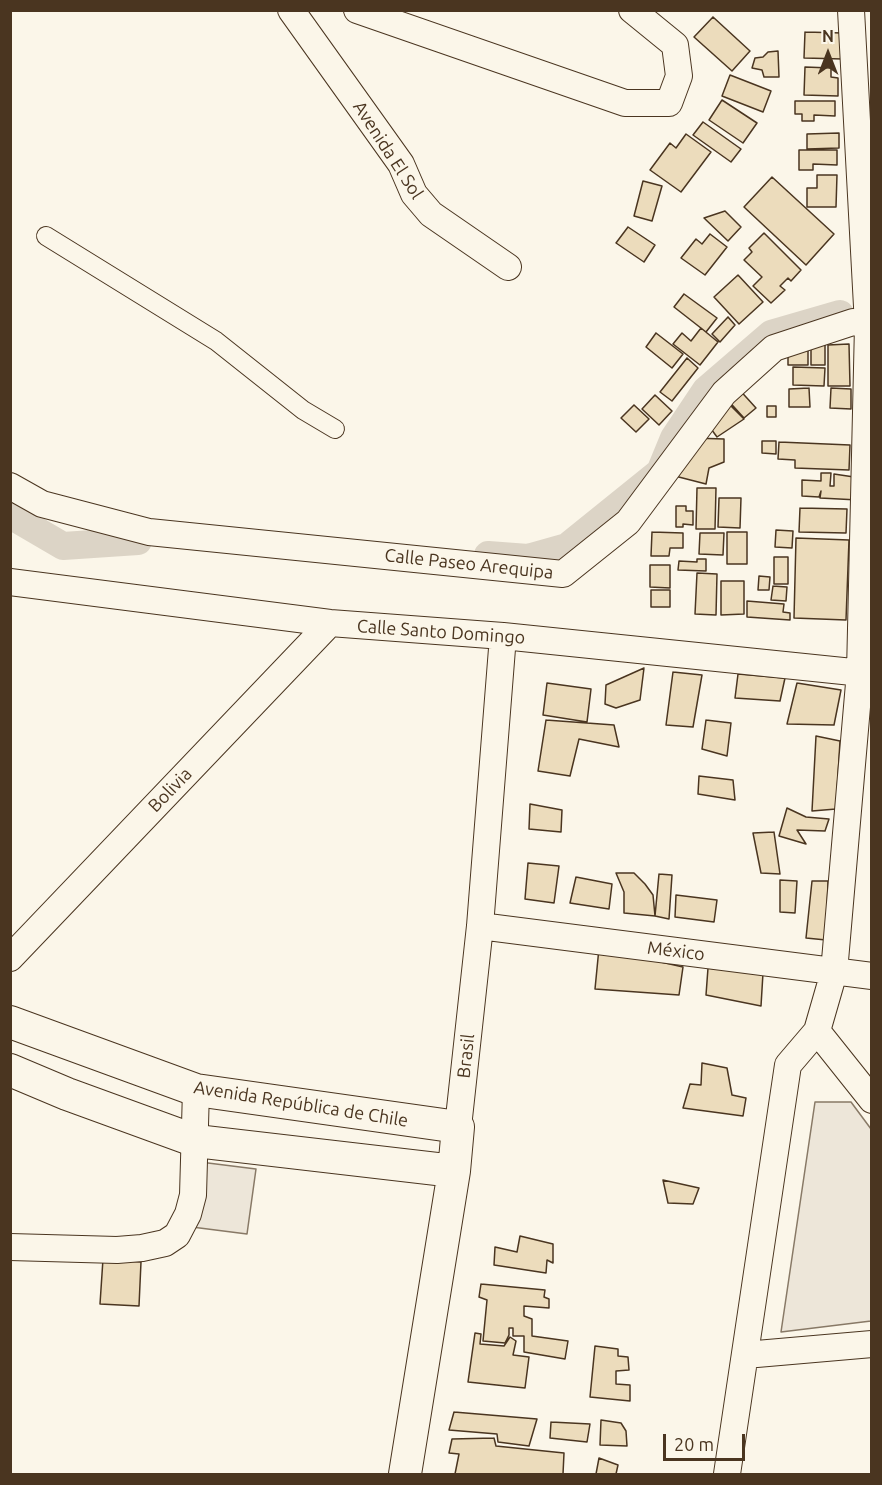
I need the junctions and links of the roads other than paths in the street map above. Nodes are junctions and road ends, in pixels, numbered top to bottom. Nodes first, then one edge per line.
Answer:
1 (291, 10) edge
2 (357, 10) edge
3 (632, 10) edge
4 (851, 10) edge
5 (46, 236) dead end
6 (508, 267) dead end
7 (869, 334) edge
8 (335, 429) dead end
9 (10, 486) edge
10 (10, 582) edge
11 (330, 623) junction
12 (503, 636) junction
13 (866, 673) edge
14 (480, 927) junction
15 (10, 958) edge
16 (834, 972) junction
17 (872, 976) edge
18 (10, 1022) edge
19 (817, 1031) junction
20 (10, 1070) edge
21 (196, 1090) junction
22 (872, 1100) edge
23 (458, 1127) junction
24 (196, 1141) junction
25 (454, 1171) junction
26 (10, 1246) edge
27 (872, 1344) edge
28 (745, 1355) junction
29 (405, 1474) edge
30 (727, 1474) edge

1 - 6 street, Avenida El Sol
2 - 3 street
4 - 7 street
5 - 8 street
7 - 9 street, Calle Paseo Arequipa
7 - 13 street
10 - 11 street, Calle Santo Domingo
11 - 12 street, Calle Santo Domingo
11 - 15 street, Bolivia
12 - 13 street, Calle Santo Domingo
12 - 14 street, Brasil
13 - 16 street
14 - 16 street, México
14 - 23 street, Brasil
16 - 17 street, México
16 - 19 street
18 - 21 street, Avenida República de Chile
19 - 22 street
19 - 28 street
20 - 24 street
21 - 23 street, Avenida República de Chile
21 - 24 street
23 - 25 street, Brasil
24 - 25 street
24 - 26 street
25 - 29 street, Brasil
27 - 28 street
28 - 30 street

